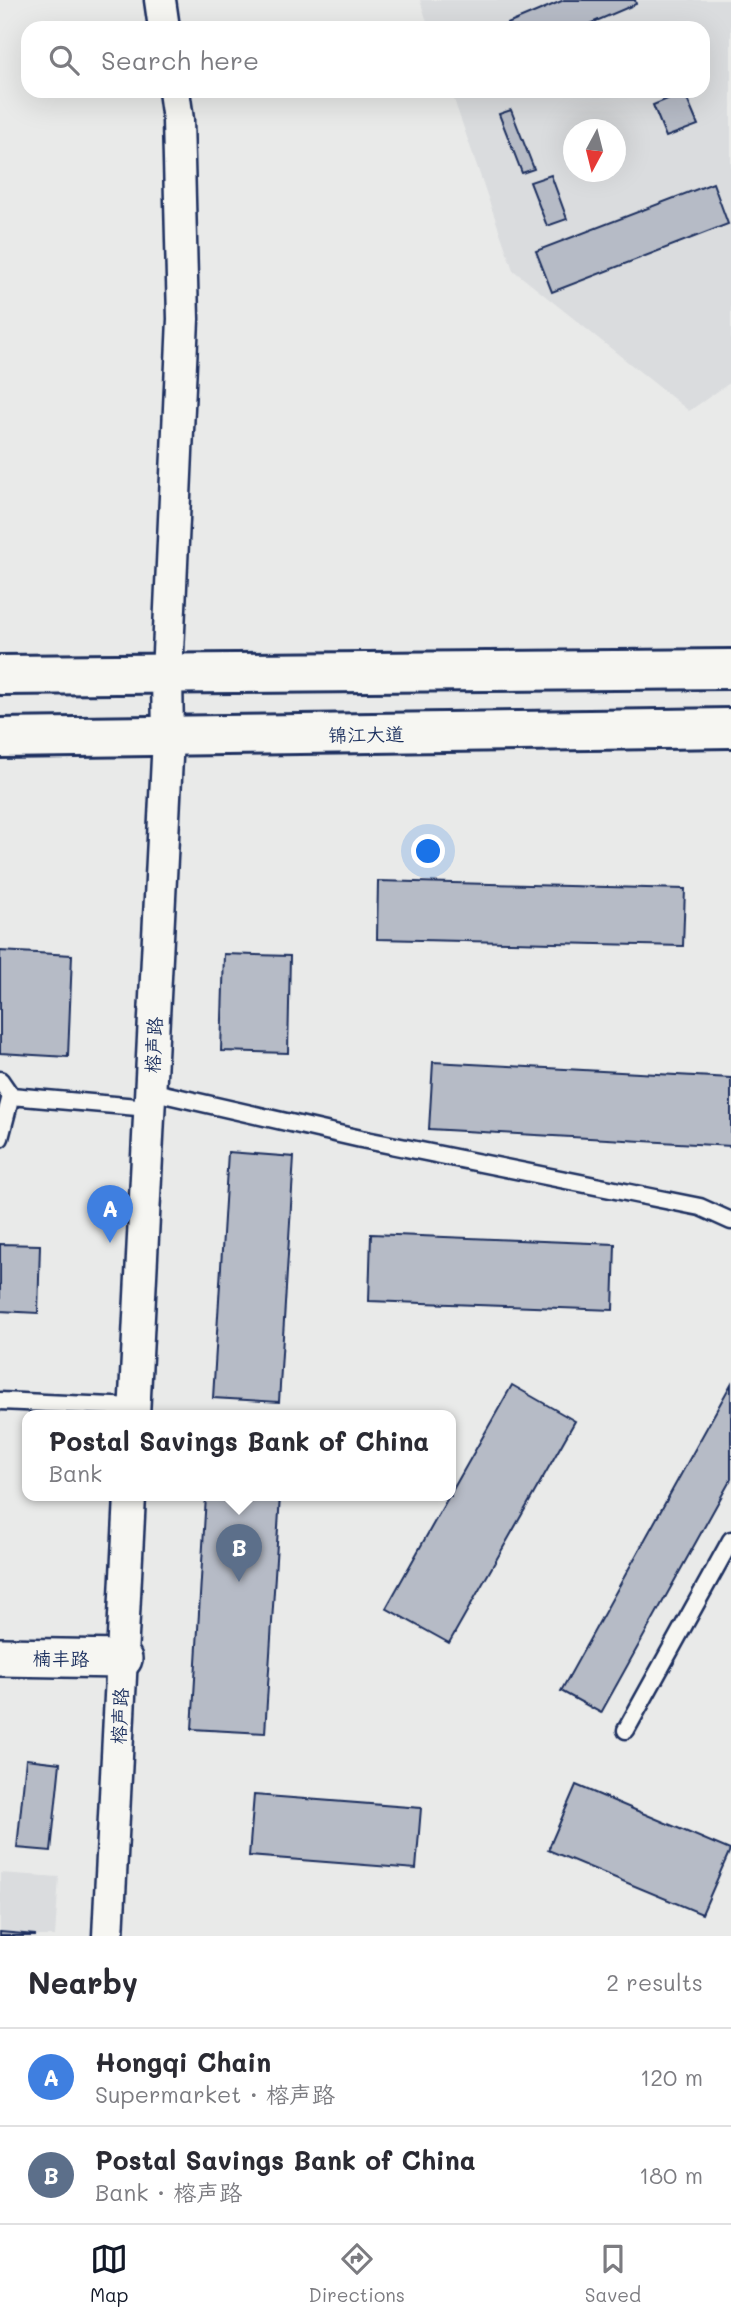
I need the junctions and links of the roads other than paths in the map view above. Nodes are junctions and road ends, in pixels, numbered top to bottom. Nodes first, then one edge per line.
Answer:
1 (160, 0) edge
2 (163, 21) edge
3 (175, 98) edge
4 (731, 669) edge
5 (0, 675) edge
6 (167, 675) junction
7 (731, 728) edge
8 (168, 737) junction
9 (0, 738) edge
10 (0, 1080) edge
11 (10, 1096) junction
12 (150, 1099) junction
13 (0, 1138) edge
14 (731, 1221) edge
15 (0, 1401) edge
16 (121, 1410) edge
17 (134, 1410) edge
18 (130, 1501) edge
19 (731, 1540) edge
20 (0, 1657) edge
21 (122, 1659) junction
22 (626, 1730) dead end
23 (107, 1936) edge

1 - 2 street
3 - 6 street, 榕声路
4 - 6 main road
5 - 6 main road
6 - 8 street, 榕声路
7 - 8 main road, 锦江大道
8 - 9 main road, 锦江大道
8 - 12 street, 榕声路
10 - 11 lane
11 - 12 lane
11 - 13 lane
12 - 14 lane
12 - 17 street, 榕声路
15 - 16 lane
18 - 21 street, 榕声路
19 - 22 lane
20 - 21 street, 楠丰路
21 - 23 street, 榕声路

